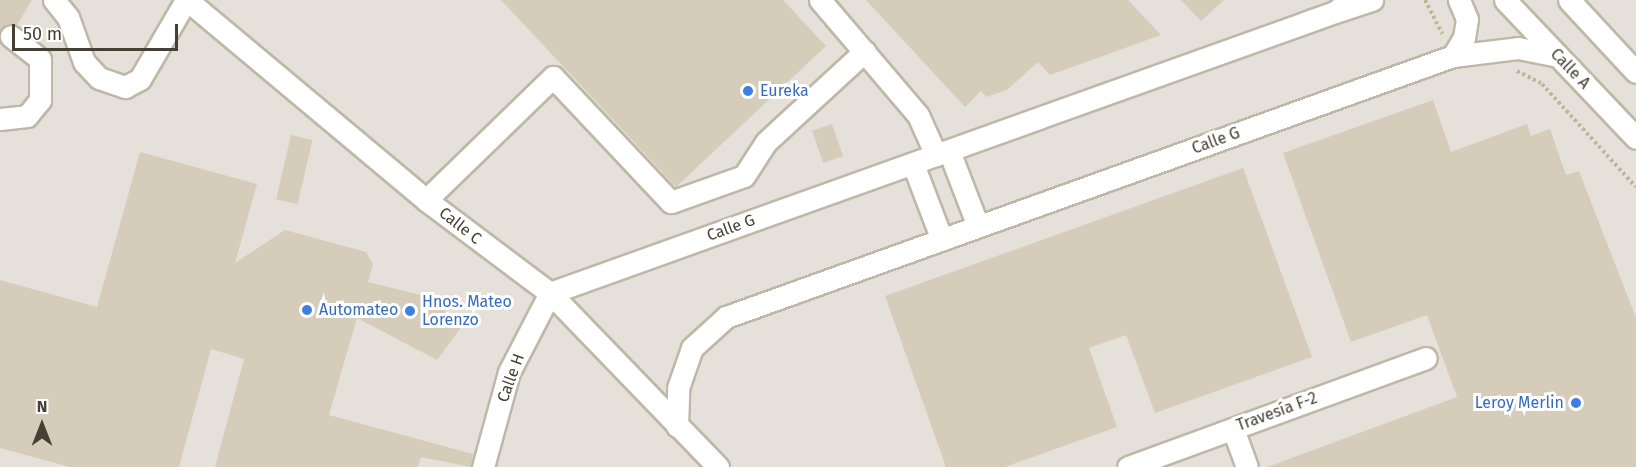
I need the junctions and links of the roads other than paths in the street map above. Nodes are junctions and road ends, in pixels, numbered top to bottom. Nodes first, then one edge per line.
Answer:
1 (54, 0) edge
2 (187, 0) edge
3 (820, 0) edge
4 (1372, 0) edge
5 (1459, 0) edge
6 (1505, 0) edge
7 (1569, 0) edge
8 (1343, 6) edge
9 (11, 36) dead end
10 (865, 51) junction
11 (1453, 56) junction
12 (1558, 56) junction
13 (1636, 72) edge
14 (0, 119) edge
15 (1636, 138) edge
16 (943, 153) junction
17 (913, 164) junction
18 (426, 200) junction
19 (978, 226) junction
20 (942, 240) junction
21 (550, 293) junction
22 (1426, 358) dead end
23 (677, 426) junction
24 (1233, 429) junction
25 (483, 467) edge
26 (718, 467) edge
27 (1128, 467) edge
28 (1247, 467) edge

1 - 2 street
2 - 18 street, Calle C
3 - 10 street
4 - 8 street, Calle G
5 - 11 street
6 - 12 street, Calle A
7 - 13 street
8 - 16 street, Calle G
9 - 14 street
10 - 16 street
10 - 18 street
11 - 12 street, Calle G
11 - 19 street, Calle G
12 - 15 street, Calle A
16 - 17 street, Calle G
16 - 19 street
17 - 20 street
17 - 21 street, Calle G
18 - 21 street, Calle C
19 - 20 street, Calle G
20 - 23 street, Calle G
21 - 23 street, Calle C
21 - 25 street, Calle H
22 - 24 street, Travesía F-2
23 - 26 street, Calle C
24 - 27 street, Travesía F-2
24 - 28 street

